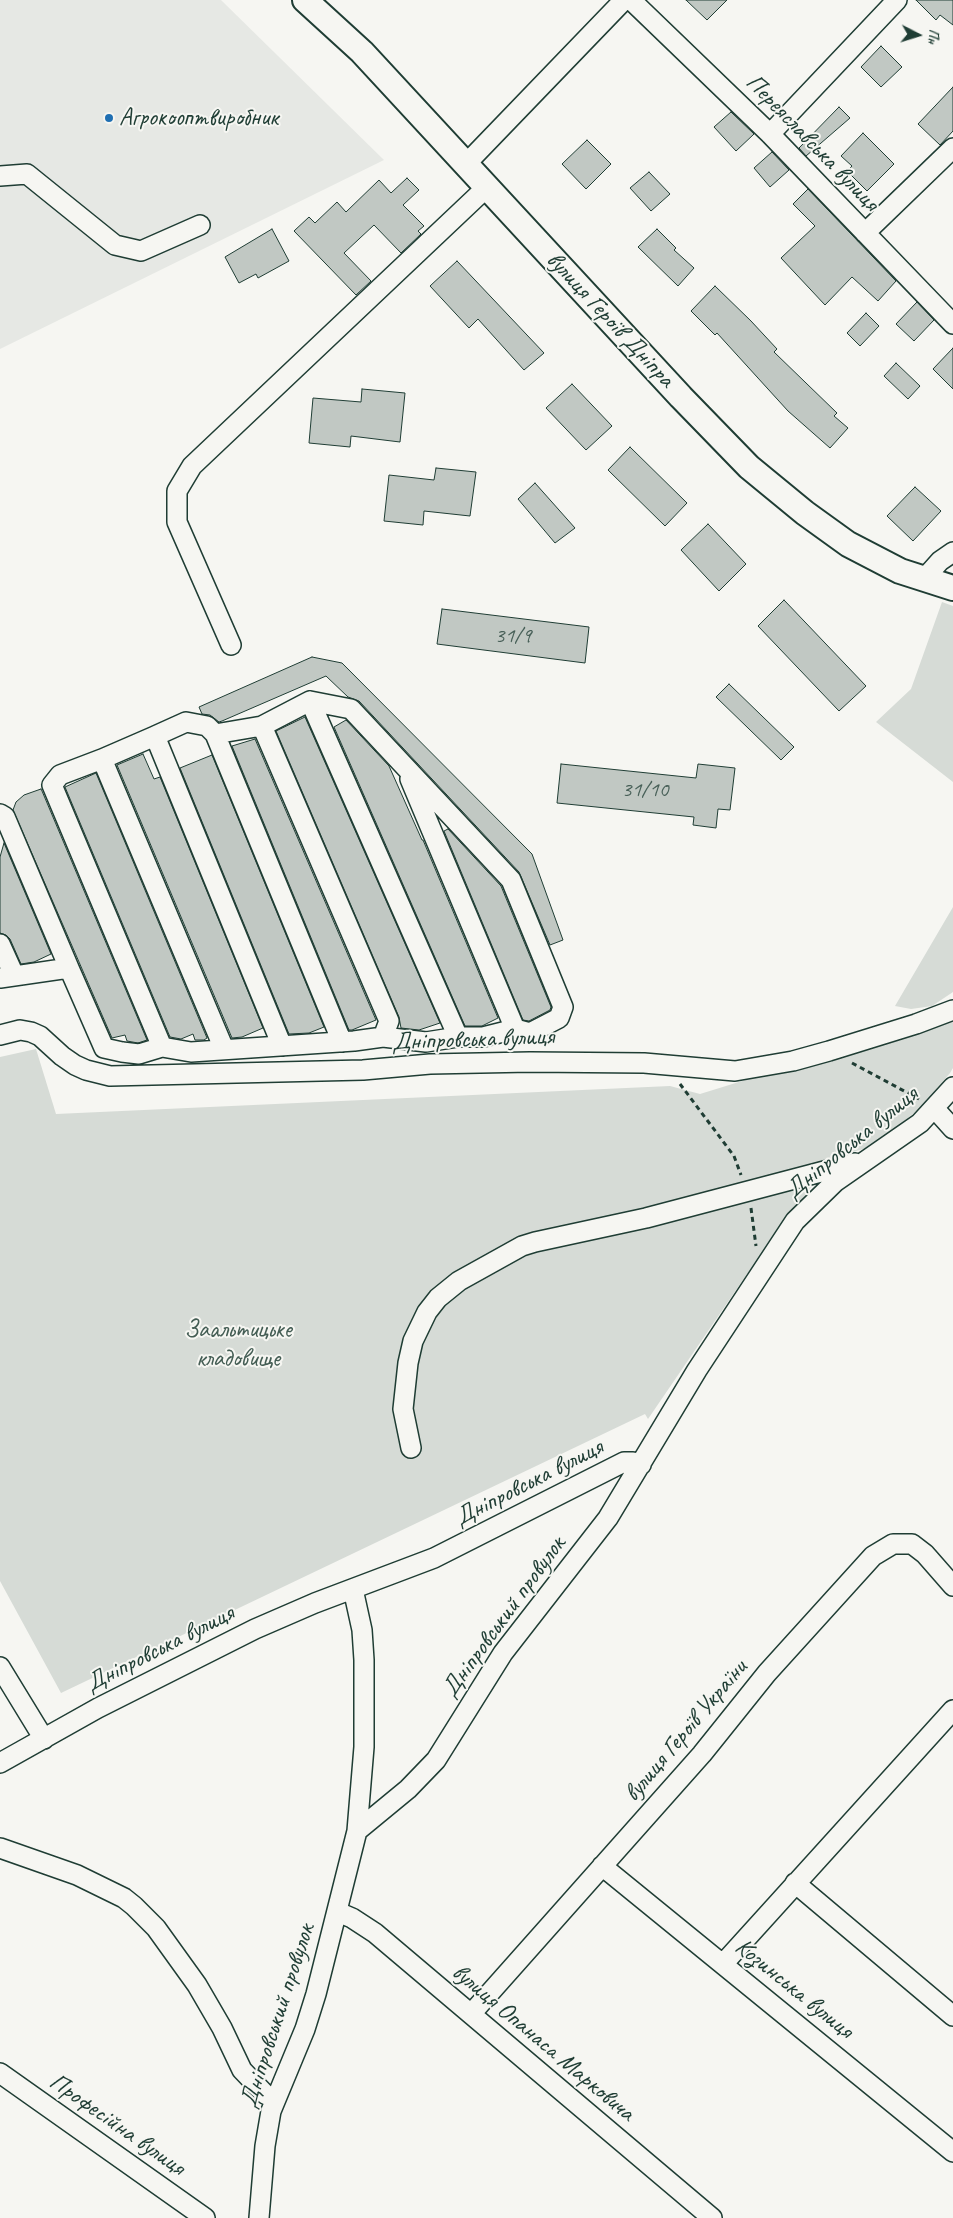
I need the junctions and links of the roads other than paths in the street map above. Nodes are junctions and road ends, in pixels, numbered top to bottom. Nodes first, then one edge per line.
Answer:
1 (306, 0) edge
2 (624, 0) edge
3 (631, 0) edge
4 (897, 0) edge
5 (770, 134) junction
6 (953, 148) edge
7 (466, 164) junction
8 (0, 176) edge
9 (487, 187) junction
10 (200, 225) dead end
11 (865, 233) junction
12 (953, 324) edge
13 (953, 552) edge
14 (924, 580) junction
15 (953, 588) edge
16 (231, 645) dead end
17 (310, 701) junction
18 (262, 726) junction
19 (216, 734) junction
20 (155, 736) junction
21 (102, 758) junction
22 (406, 769) junction
23 (0, 814) edge
24 (0, 944) edge
25 (69, 968) junction
26 (7, 976) edge
27 (953, 1010) edge
28 (515, 1029) junction
29 (0, 1035) edge
30 (383, 1037) junction
31 (458, 1037) junction
32 (348, 1041) junction
33 (282, 1046) junction
34 (162, 1047) junction
35 (224, 1048) junction
36 (363, 1070) junction
37 (953, 1087) edge
38 (935, 1109) junction
39 (953, 1129) edge
40 (868, 1160) junction
41 (411, 1448) dead end
42 (641, 1466) junction
43 (953, 1586) edge
44 (353, 1589) junction
45 (0, 1667) edge
46 (953, 1710) edge
47 (44, 1739) junction
48 (0, 1763) edge
49 (357, 1831) junction
50 (0, 1848) edge
51 (602, 1866) junction
52 (795, 1883) junction
53 (338, 1912) junction
54 (723, 1964) junction
55 (471, 2014) junction
56 (953, 2016) edge
57 (0, 2074) edge
58 (275, 2100) junction
59 (953, 2152) edge
60 (205, 2218) edge
61 (259, 2218) edge
62 (712, 2218) edge

1 - 7 main road, вулиця Героїв Дніпра
2 - 7 street
3 - 5 street, Переяславська вулиця
4 - 5 street
5 - 11 street, Переяславська вулиця
6 - 11 street
7 - 9 main road, вулиця Героїв Дніпра
8 - 10 street
9 - 14 main road, вулиця Героїв Дніпра
9 - 16 street
11 - 12 street, Переяславська вулиця
13 - 14 street
14 - 15 main road, вулиця Героїв Дніпра
17 - 18 street
17 - 22 street
17 - 31 street
18 - 19 street
18 - 30 street
19 - 20 street
19 - 32 street
20 - 21 street
20 - 33 street
21 - 34 street
21 - 35 street
22 - 28 street
22 - 28 street
23 - 25 street
24 - 26 street
25 - 26 street
25 - 34 street
27 - 36 street, Дніпровська вулиця
28 - 31 street
29 - 36 street, Дніпровська вулиця
30 - 31 street
30 - 32 street
32 - 33 street
32 - 36 street
33 - 35 street
34 - 35 street
37 - 38 street, Дніпровська вулиця
38 - 39 street
38 - 40 street, Дніпровська вулиця
40 - 41 street
40 - 42 street, Дніпровська вулиця
42 - 44 street, Дніпровська вулиця
42 - 49 street, Дніпровський провулок
43 - 51 street, вулиця Героїв України
44 - 47 street, Дніпровська вулиця
44 - 49 street, Дніпровський провулок
45 - 47 street
46 - 52 street
47 - 48 street, Дніпровська вулиця
49 - 53 street, Дніпровський провулок
50 - 58 street
51 - 54 street, Козинська вулиця
51 - 55 street, вулиця Героїв України
52 - 54 street
52 - 56 street
53 - 55 street, вулиця Опанаса Марковича
53 - 58 street, Дніпровський провулок
54 - 59 street, Козинська вулиця
55 - 62 street, вулиця Опанаса Марковича
57 - 60 street, Професійна вулиця
58 - 61 street, Дніпровський провулок

